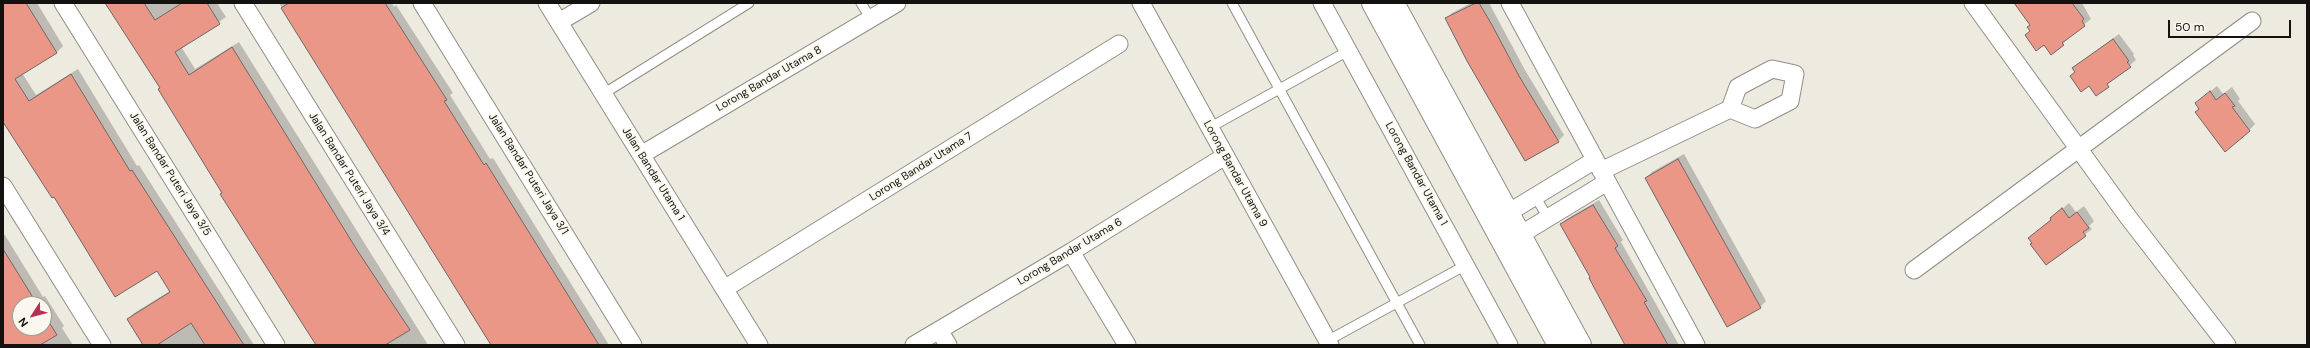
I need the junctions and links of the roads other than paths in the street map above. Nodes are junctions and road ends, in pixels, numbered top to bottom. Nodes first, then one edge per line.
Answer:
1 (63, 3) edge
2 (243, 3) edge
3 (422, 3) edge
4 (547, 3) edge
5 (591, 3) edge
6 (749, 3) edge
7 (861, 3) edge
8 (897, 3) edge
9 (1141, 3) edge
10 (1232, 3) edge
11 (1322, 3) edge
12 (1373, 3) edge
13 (1393, 3) edge
14 (1510, 3) edge
15 (1973, 3) edge
16 (871, 19) junction
17 (2252, 21) dead end
18 (559, 22) junction
19 (1119, 44) dead end
20 (1348, 51) junction
21 (1279, 89) junction
22 (603, 94) junction
23 (1730, 109) dead end
24 (1209, 128) junction
25 (2079, 149) junction
26 (641, 155) junction
27 (1225, 156) junction
28 (1601, 171) junction
29 (3, 186) edge
30 (1535, 196) junction
31 (1500, 217) junction
32 (1548, 218) junction
33 (1512, 240) junction
34 (1071, 252) junction
35 (1466, 265) junction
36 (1914, 270) dead end
37 (724, 289) junction
38 (1397, 303) junction
39 (939, 330) junction
40 (1329, 343) edge
41 (102, 345) edge
42 (276, 345) edge
43 (456, 345) edge
44 (633, 345) edge
45 (759, 345) edge
46 (914, 345) edge
47 (948, 345) edge
48 (1127, 345) edge
49 (1420, 345) edge
50 (1509, 345) edge
51 (1559, 345) edge
52 (1580, 345) edge
53 (1696, 345) edge
54 (2227, 345) edge

1 - 42 street, Jalan Bandar Puteri Jaya 3/5
2 - 43 street, Jalan Bandar Puteri Jaya 3/4
3 - 44 street, Jalan Bandar Puteri Jaya 3/1
4 - 18 street, Jalan Bandar Utama 1
5 - 18 street
6 - 22 lane
7 - 16 lane
8 - 16 street, Lorong Bandar Utama 8
9 - 24 street, Lorong Bandar Utama 9
10 - 21 lane
11 - 20 street, Lorong Bandar Utama 1
12 - 31 street
13 - 31 street
14 - 28 street
15 - 25 street
16 - 26 street, Lorong Bandar Utama 8
17 - 25 street
18 - 22 street, Jalan Bandar Utama 1
19 - 37 street, Lorong Bandar Utama 7
20 - 21 lane
20 - 35 street, Lorong Bandar Utama 1
21 - 24 lane
21 - 38 lane
22 - 26 street, Jalan Bandar Utama 1
23 - 28 street
24 - 27 street, Lorong Bandar Utama 9
25 - 36 street
25 - 54 street
26 - 37 street, Jalan Bandar Utama 1
27 - 34 street, Lorong Bandar Utama 6
27 - 40 street, Lorong Bandar Utama 9
28 - 30 street
28 - 32 street
28 - 53 street
29 - 41 street
30 - 31 street
30 - 32 lane
31 - 33 street
32 - 33 street
33 - 51 street
33 - 52 street
34 - 39 street, Lorong Bandar Utama 6
34 - 48 street
35 - 38 lane
35 - 50 street, Lorong Bandar Utama 1
37 - 45 street, Jalan Bandar Utama 1
38 - 40 lane
38 - 49 lane
39 - 46 street, Lorong Bandar Utama 6
39 - 47 street

